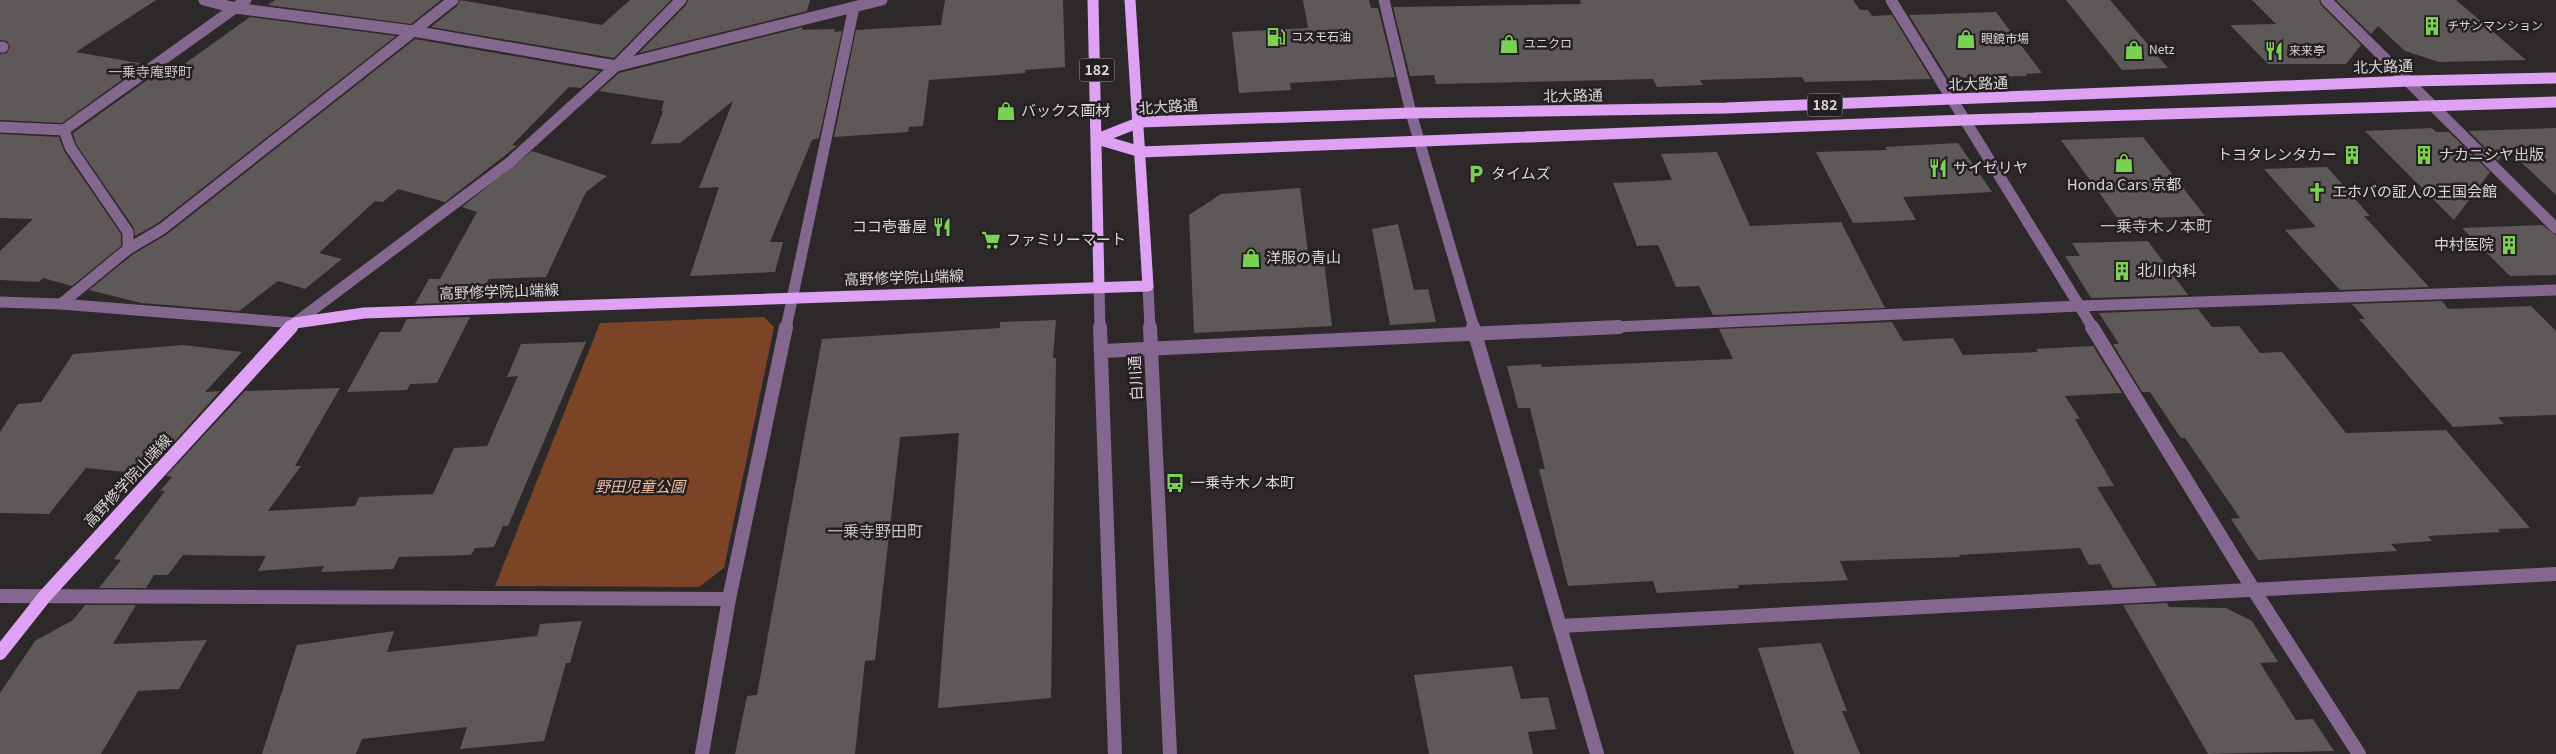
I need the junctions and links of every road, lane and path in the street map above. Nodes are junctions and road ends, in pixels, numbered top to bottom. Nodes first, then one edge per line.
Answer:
1 (204, 0) edge
2 (246, 0) edge
3 (453, 0) edge
4 (681, 0) edge
5 (882, 0) edge
6 (1094, 0) edge
7 (1130, 0) edge
8 (1384, 0) edge
9 (1891, 0) edge
10 (2326, 0) edge
11 (854, 7) junction
12 (234, 8) junction
13 (413, 31) junction
14 (616, 66) junction
15 (2556, 78) edge
16 (2410, 81) junction
17 (1954, 101) junction
18 (2556, 102) edge
19 (2431, 105) junction
20 (1411, 114) junction
21 (1965, 120) junction
22 (1140, 122) junction
23 (0, 127) edge
24 (64, 130) junction
25 (1097, 139) junction
26 (1419, 142) junction
27 (1142, 152) junction
28 (2556, 228) edge
29 (128, 249) junction
30 (1148, 286) junction
31 (1099, 287) junction
32 (2556, 290) edge
33 (794, 298) junction
34 (0, 302) edge
35 (61, 304) junction
36 (2078, 306) junction
37 (295, 323) junction
38 (1475, 333) junction
39 (1151, 348) junction
40 (1102, 351) junction
41 (2556, 574) edge
42 (2253, 589) junction
43 (0, 596) edge
44 (44, 596) junction
45 (729, 599) junction
46 (1560, 626) junction
47 (0, 653) edge
48 (702, 754) edge
49 (1115, 754) edge
50 (1170, 754) edge
51 (1597, 754) edge
52 (2359, 754) edge

1 - 12 street
2 - 12 street
3 - 13 street
4 - 14 street
5 - 11 street
6 - 25 main road, 182
7 - 22 main road, 白川通 / 182
8 - 20 street
9 - 17 street
10 - 16 street
11 - 14 street
11 - 33 street
12 - 13 street
12 - 24 street
13 - 14 street
13 - 29 street
14 - 37 street
15 - 16 main road, 北大路通 / 182
16 - 17 main road, 北大路通 / 182
16 - 19 street
17 - 20 main road, 北大路通 / 182
17 - 21 street
18 - 19 main road, 182
19 - 21 main road, 182
19 - 28 street
20 - 22 main road, 北大路通 / 182
20 - 26 street
21 - 26 main road, 182
21 - 36 street
22 - 25 main road, 北大路通 / 182
22 - 27 main road, 白川通
23 - 24 street
24 - 29 street
25 - 27 main road, 182
25 - 31 main road
26 - 27 main road, 182
26 - 38 street
27 - 30 main road, 白川通
29 - 35 street
30 - 31 main road, 高野修学院山端線
30 - 39 street, 白川通
31 - 33 main road, 高野修学院山端線
31 - 40 street
32 - 36 street
33 - 37 main road, 高野修学院山端線
33 - 45 street
34 - 35 street
35 - 37 street
36 - 38 street
36 - 42 street
37 - 44 main road, 高野修学院山端線
38 - 39 street
38 - 46 street
39 - 40 street
39 - 50 street, 白川通
40 - 49 street
41 - 42 street
42 - 46 street
42 - 52 street
43 - 44 street
44 - 45 street
44 - 47 main road, 高野修学院山端線
45 - 48 street
46 - 51 street

